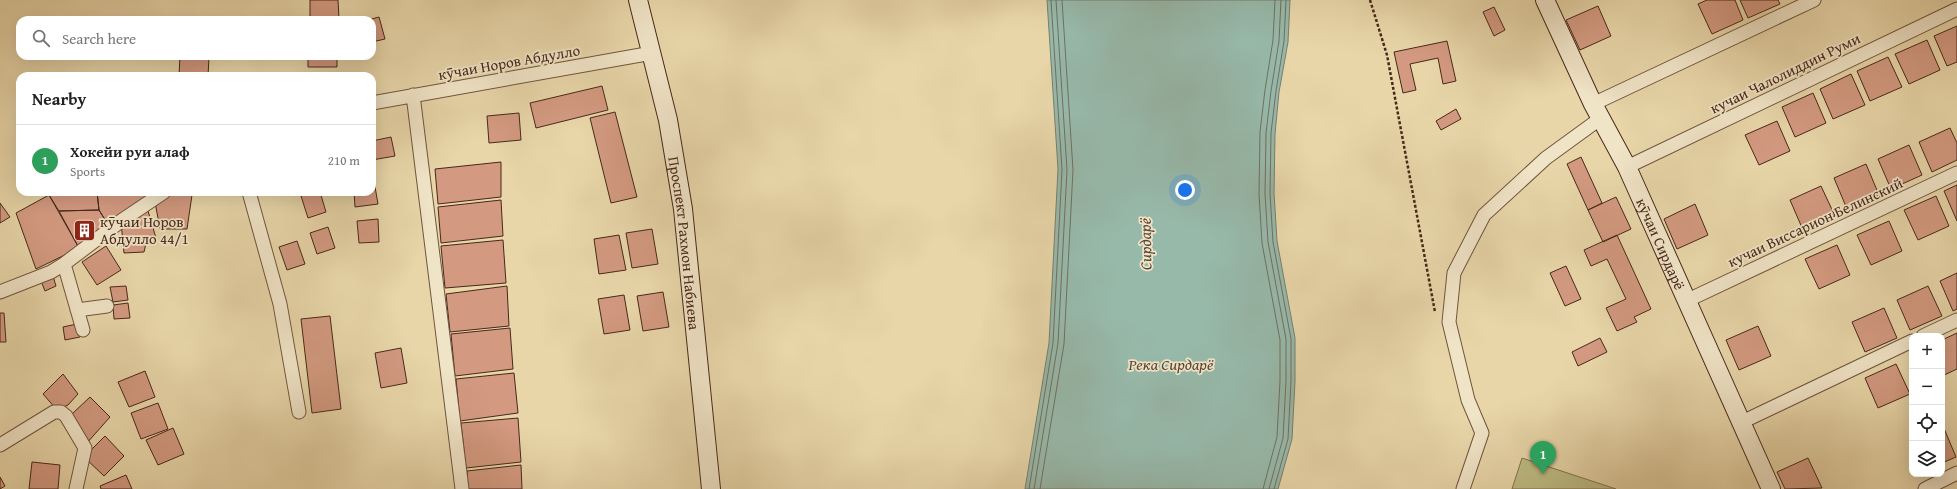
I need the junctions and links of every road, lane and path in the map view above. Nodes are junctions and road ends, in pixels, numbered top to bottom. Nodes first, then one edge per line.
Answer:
1 (638, 0) edge
2 (649, 0) edge
3 (1370, 0) edge
4 (1545, 0) edge
5 (1814, 0) edge
6 (1957, 9) edge
7 (652, 53) junction
8 (413, 95) junction
9 (376, 102) edge
10 (1597, 111) junction
11 (1627, 166) junction
12 (1957, 173) edge
13 (157, 196) edge
14 (250, 196) edge
15 (64, 264) junction
16 (0, 292) edge
17 (1686, 301) junction
18 (107, 306) dead end
19 (77, 310) junction
20 (1957, 320) edge
21 (1449, 322) junction
22 (83, 330) dead end
23 (1929, 333) edge
24 (1909, 342) edge
25 (300, 412) dead end
26 (1742, 422) junction
27 (0, 445) edge
28 (1957, 473) edge
29 (76, 489) edge
30 (462, 489) edge
31 (711, 489) edge
32 (723, 489) edge
33 (1464, 489) edge
34 (1771, 489) edge
35 (1925, 489) edge

1 - 7 main road, Проспект Рахмон Набиева
2 - 32 main road, Проспект Рахмон Набиева
3 - 21 path
4 - 10 main road, кӯчаи Сирдарё
5 - 10 street
6 - 11 street, кучаи Чалолиддин Руми
7 - 8 street, кӯчаи Норов Абдулло
7 - 31 main road, Проспект Рахмон Набиева
8 - 9 street, кӯчаи Норов Абдулло
8 - 30 street
10 - 11 main road, кӯчаи Сирдарё
10 - 21 street
11 - 17 main road, кӯчаи Сирдарё
12 - 17 street, кучаи Виссарион Белинский
13 - 15 street
14 - 25 street
15 - 16 street
15 - 19 street
17 - 26 main road, кӯчаи Сирдарё
18 - 19 street
19 - 22 street
20 - 23 street
21 - 33 street
24 - 26 street
26 - 34 main road, кӯчаи Сирдарё
27 - 29 street
28 - 35 street

